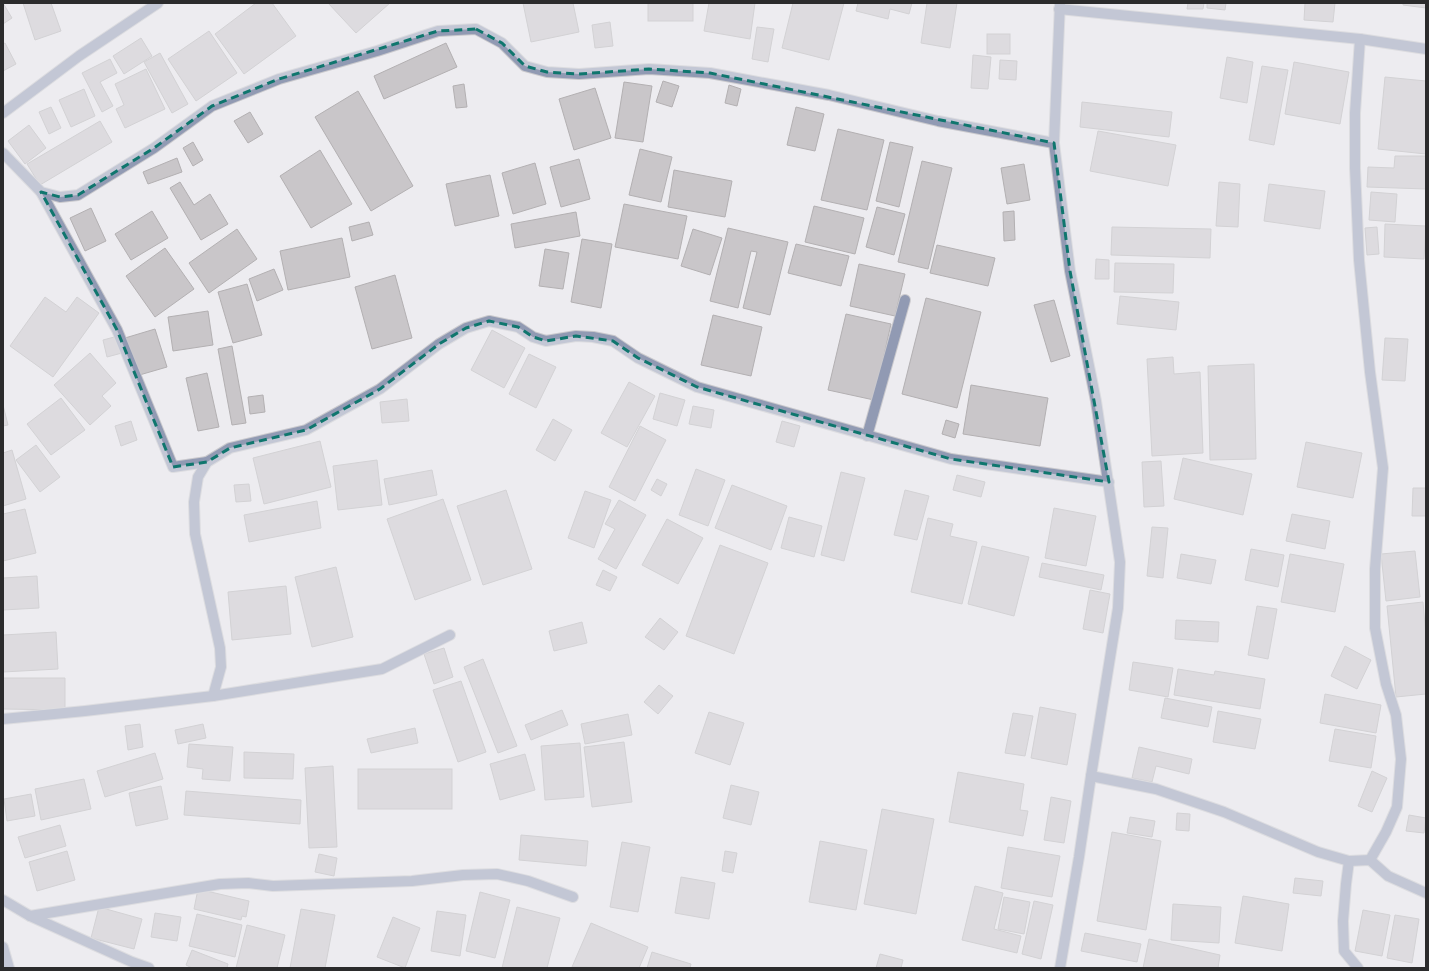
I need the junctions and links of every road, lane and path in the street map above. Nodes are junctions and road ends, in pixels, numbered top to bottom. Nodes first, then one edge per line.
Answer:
1 (158, 3) edge
2 (1059, 6) edge
3 (1360, 39) junction
4 (1426, 49) edge
5 (3, 113) edge
6 (1054, 143) junction
7 (3, 153) edge
8 (41, 192) junction
9 (905, 300) dead end
10 (867, 436) junction
11 (208, 462) junction
12 (1109, 482) junction
13 (450, 635) dead end
14 (213, 696) junction
15 (3, 719) edge
16 (1091, 776) junction
17 (1370, 860) junction
18 (1349, 861) junction
19 (1426, 893) edge
20 (573, 897) dead end
21 (3, 900) edge
22 (30, 916) junction
23 (3, 947) edge
24 (9, 968) edge
25 (149, 968) edge
26 (1060, 968) edge
27 (1358, 968) edge

1 - 5 street
2 - 3 street
2 - 6 street
3 - 4 street
3 - 17 street
6 - 8 street
6 - 12 street
7 - 8 street
8 - 11 street
9 - 10 street
10 - 11 street
10 - 12 street
11 - 14 street
12 - 16 street
13 - 14 street
14 - 15 street
16 - 18 street
16 - 26 street
17 - 18 street
17 - 19 street
18 - 27 street
20 - 22 street
21 - 22 street
22 - 25 street
23 - 24 street

